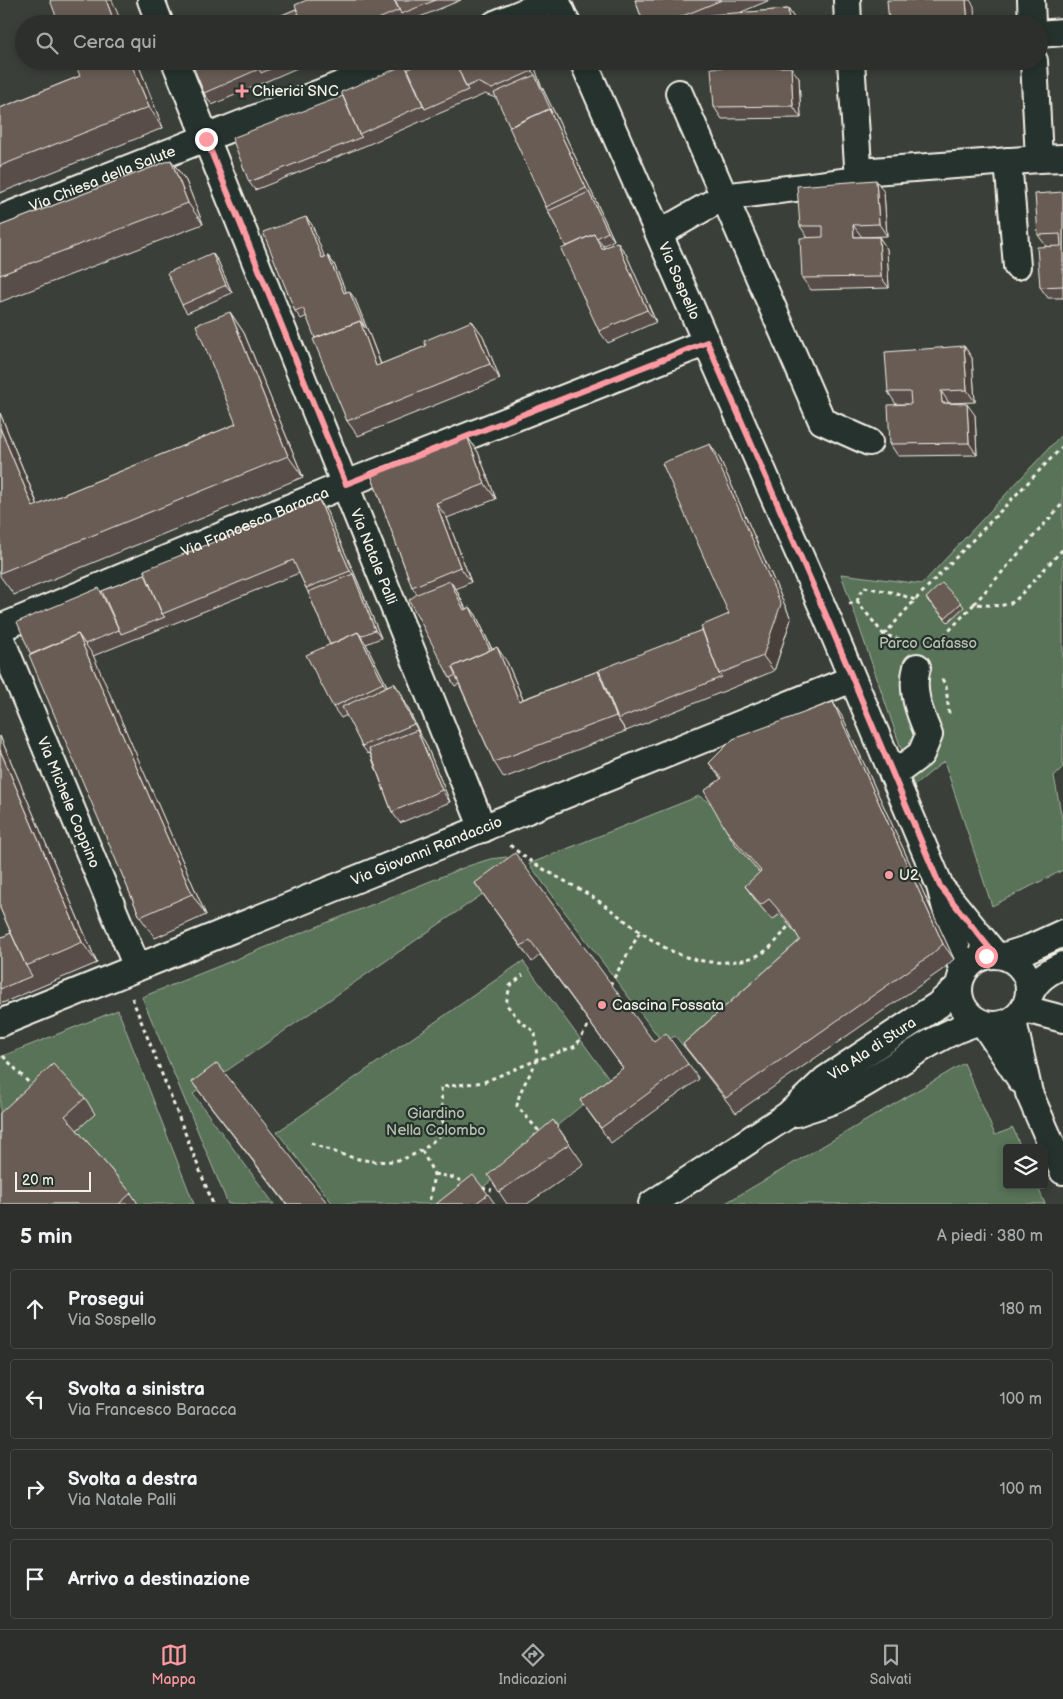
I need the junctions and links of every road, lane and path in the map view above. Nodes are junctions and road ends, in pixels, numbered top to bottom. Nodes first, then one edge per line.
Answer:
1 (151, 0) edge
2 (555, 0) edge
3 (847, 0) edge
4 (1030, 0) edge
5 (157, 15) edge
6 (518, 15) edge
7 (562, 15) edge
8 (848, 15) edge
9 (1031, 15) edge
10 (1063, 32) edge
11 (1048, 33) edge
12 (179, 70) edge
13 (378, 70) edge
14 (588, 70) edge
15 (852, 70) edge
16 (1036, 70) edge
17 (679, 92) dead end
18 (206, 139) junction
19 (1051, 158) edge
20 (1008, 161) junction
21 (859, 172) junction
22 (723, 197) junction
23 (0, 219) edge
24 (660, 233) junction
25 (1017, 266) dead end
26 (707, 342) junction
27 (869, 442) dead end
28 (1063, 446) edge
29 (346, 484) junction
30 (1063, 503) edge
31 (1063, 549) edge
32 (915, 600) junction
33 (857, 601) junction
34 (974, 604) junction
35 (825, 613) junction
36 (0, 628) edge
37 (884, 635) junction
38 (0, 637) edge
39 (919, 655) junction
40 (852, 679) junction
41 (893, 774) junction
42 (486, 827) junction
43 (940, 886) junction
44 (789, 925) edge
45 (640, 932) junction
46 (1063, 933) edge
47 (1000, 955) junction
48 (1063, 965) edge
49 (129, 970) junction
50 (523, 975) dead end
51 (961, 980) junction
52 (608, 989) edge
53 (1023, 1008) junction
54 (595, 1014) edge
55 (1063, 1019) edge
56 (0, 1023) edge
57 (981, 1023) junction
58 (3, 1056) dead end
59 (537, 1060) junction
60 (37, 1091) edge
61 (1029, 1093) junction
62 (788, 1116) junction
63 (311, 1143) dead end
64 (531, 1144) edge
65 (422, 1150) junction
66 (1063, 1170) edge
67 (434, 1174) junction
68 (472, 1185) edge
69 (479, 1188) edge
70 (492, 1190) edge
71 (661, 1201) edge
72 (213, 1204) edge
73 (429, 1204) edge

1 - 5 street
2 - 6 street
2 - 7 street
3 - 8 street
4 - 9 street
10 - 11 street
12 - 18 street, Via Natale Palli
13 - 18 street, Via Chiesa della Salute
14 - 24 street, Via Sospello
15 - 21 street
16 - 19 street
17 - 22 street
18 - 23 street, Via Chiesa della Salute
18 - 29 street, Via Natale Palli
19 - 20 street
20 - 21 street
20 - 25 street
21 - 22 street
22 - 24 street
22 - 27 street
24 - 26 street, Via Sospello
26 - 29 street, Via Francesco Baracca
26 - 35 street, Via Sospello
28 - 32 path
29 - 36 street, Via Francesco Baracca
29 - 42 street, Via Natale Palli
30 - 34 path
31 - 34 path
32 - 33 path
32 - 37 path
33 - 35 path
33 - 37 path
34 - 39 path
35 - 40 street, Via Sospello
37 - 39 path
38 - 49 street, Via Michele Coppino
39 - 41 street
40 - 41 street, Via Sospello
40 - 42 street, Via Giovanni Randaccio
41 - 43 street, Via Sospello
42 - 45 path
42 - 49 street, Via Giovanni Randaccio
43 - 47 street, Via Sospello
43 - 51 street, Via Sospello
44 - 45 path
45 - 52 path
46 - 47 street
47 - 51 street
47 - 53 street
48 - 53 street
49 - 56 street, Via Giovanni Randaccio
49 - 72 path
50 - 59 path
51 - 57 street
51 - 62 street, Via Ala di Stura
53 - 55 street
53 - 57 street
53 - 61 street
54 - 59 path
57 - 61 street
57 - 62 street, Via Ala di Stura
58 - 60 path
59 - 64 path
59 - 65 path
61 - 66 street
62 - 71 street, Via Ala di Stura
63 - 65 path
65 - 67 path
67 - 68 path
67 - 73 path
69 - 70 path

